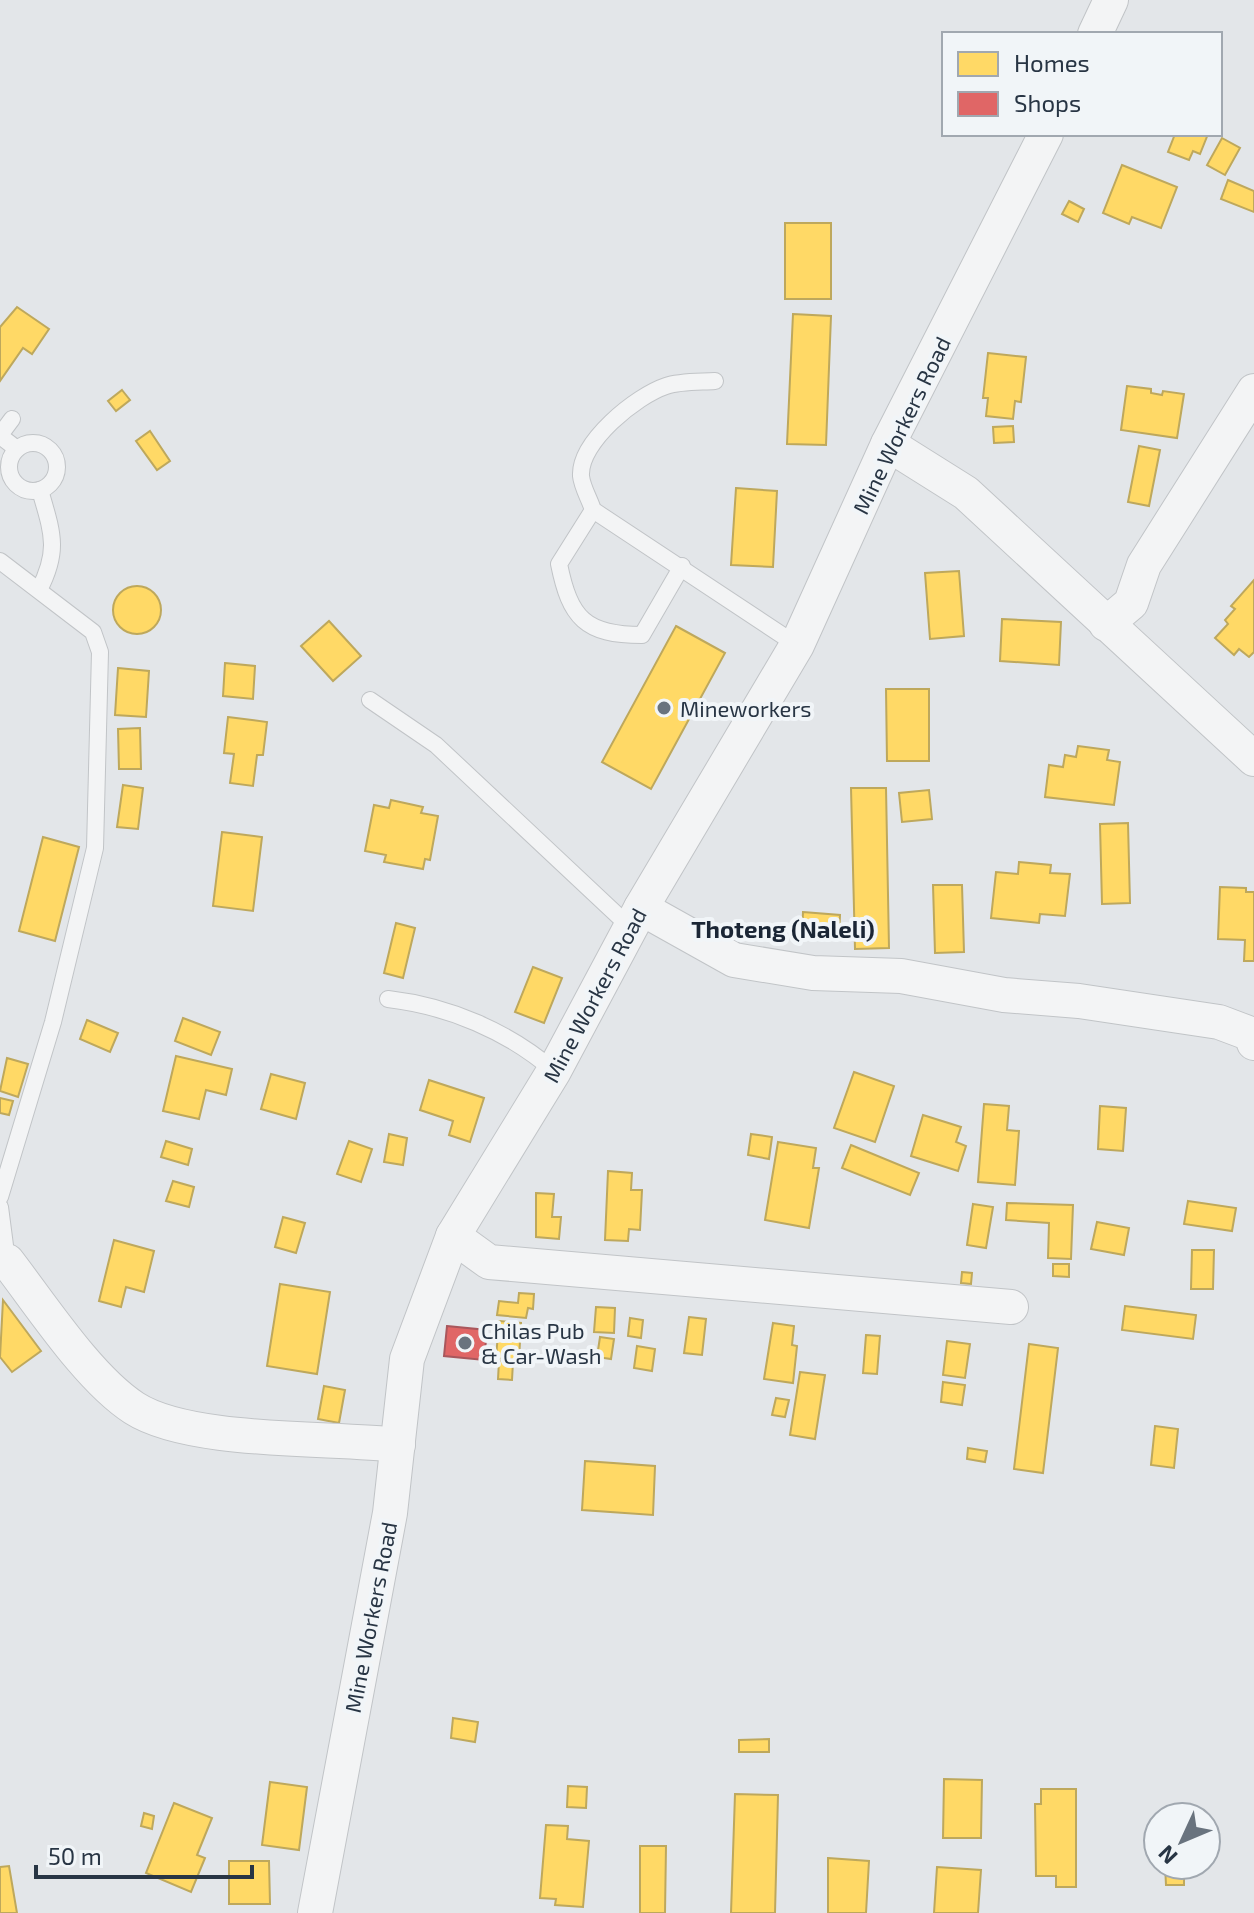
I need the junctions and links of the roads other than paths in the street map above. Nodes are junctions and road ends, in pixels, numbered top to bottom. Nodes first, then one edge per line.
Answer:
1 (1111, 0) edge
2 (1096, 32) edge
3 (1045, 136) edge
4 (715, 381) dead end
5 (1254, 391) edge
6 (12, 419) dead end
7 (0, 435) edge
8 (888, 444) junction
9 (17, 449) junction
10 (40, 490) junction
11 (593, 510) junction
12 (0, 561) edge
13 (682, 566) junction
14 (39, 590) junction
15 (1106, 624) junction
16 (797, 645) junction
17 (370, 700) dead end
18 (1254, 759) edge
19 (635, 918) junction
20 (388, 999) dead end
21 (1254, 1043) edge
22 (554, 1071) junction
23 (0, 1197) edge
24 (0, 1207) edge
25 (453, 1236) junction
26 (3, 1261) edge
27 (1011, 1307) dead end
28 (398, 1445) junction
29 (315, 1913) edge

1 - 2 street
3 - 8 street, Mine Workers Road
4 - 11 lane
5 - 15 street
6 - 7 lane
7 - 9 lane
8 - 15 street
8 - 16 street, Mine Workers Road
9 - 10 lane
9 - 10 lane
10 - 14 lane
11 - 13 lane
11 - 13 lane
12 - 14 lane
13 - 16 lane
14 - 23 lane
15 - 18 street
16 - 19 street, Mine Workers Road
17 - 19 lane
19 - 21 street
19 - 22 street, Mine Workers Road
20 - 22 lane
22 - 25 street, Mine Workers Road
24 - 26 lane
25 - 27 street
25 - 28 street, Mine Workers Road
26 - 28 street
28 - 29 street, Mine Workers Road

